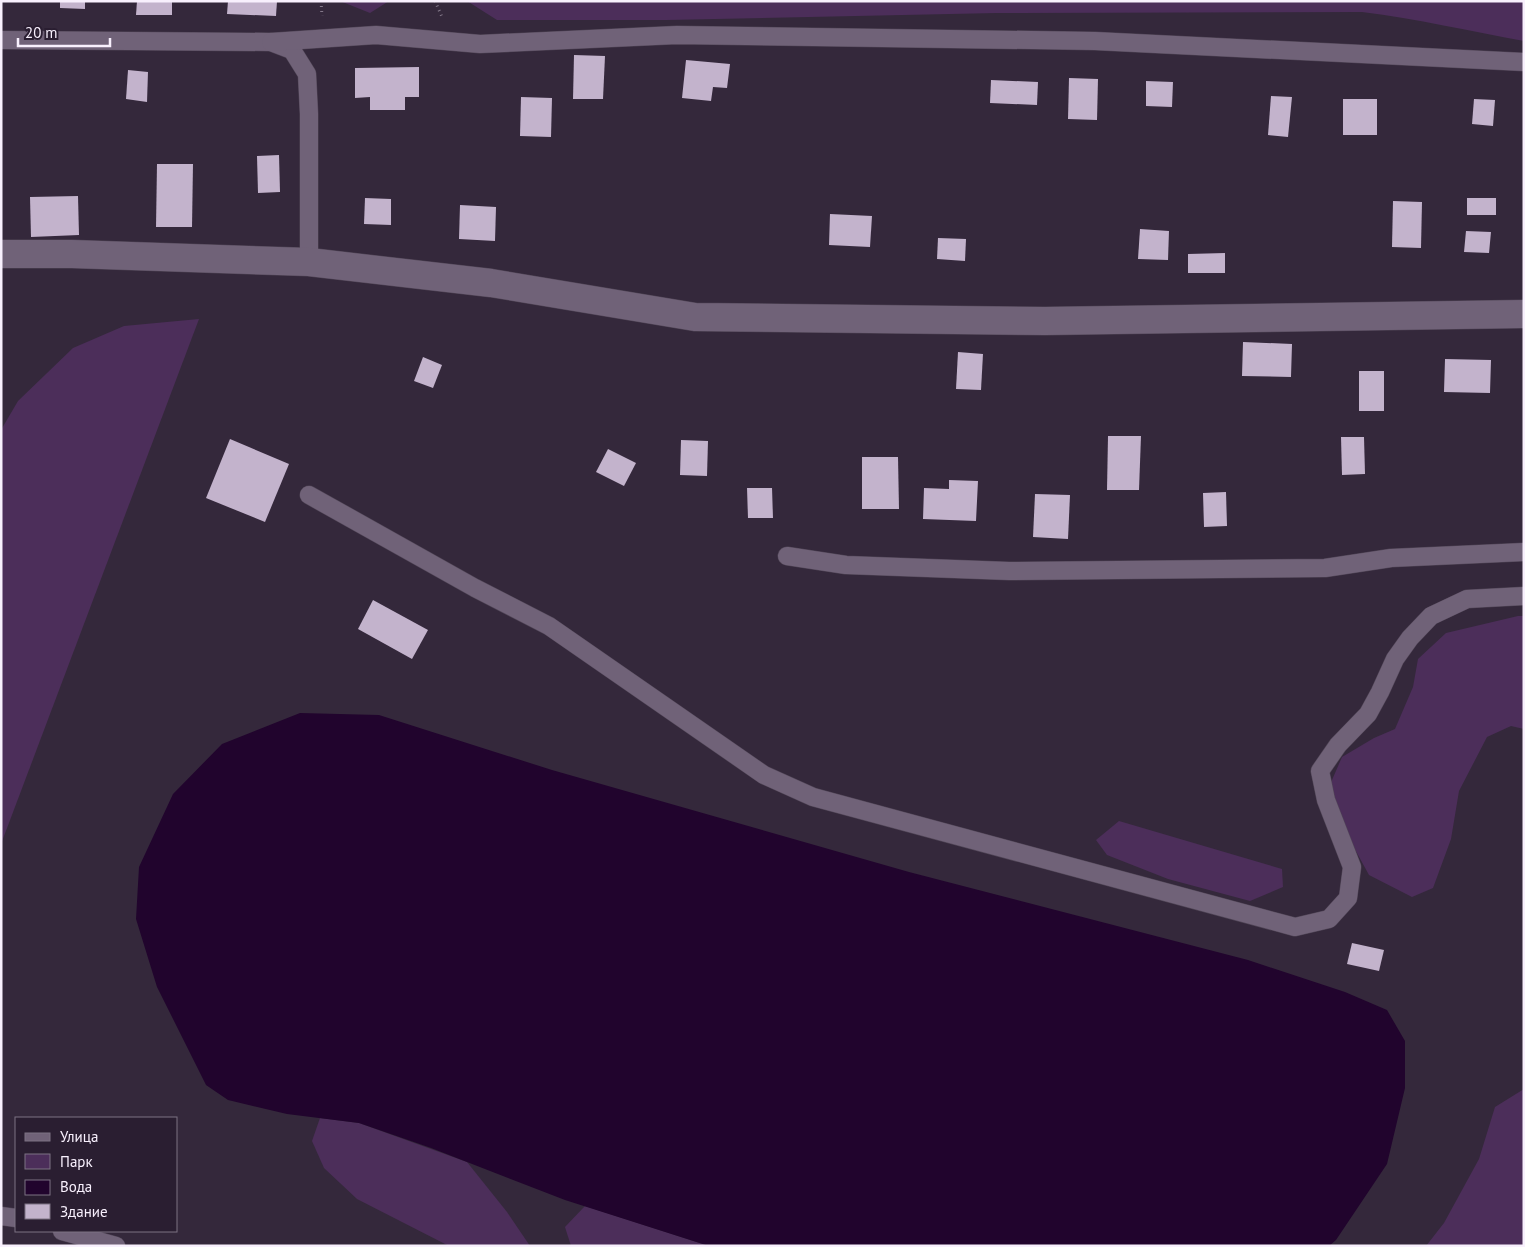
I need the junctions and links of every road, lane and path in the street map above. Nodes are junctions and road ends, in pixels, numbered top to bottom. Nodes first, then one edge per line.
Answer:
1 (1, 40) edge
2 (270, 42) junction
3 (1524, 62) edge
4 (1, 254) edge
5 (309, 262) junction
6 (1524, 314) edge
7 (309, 495) dead end
8 (1524, 552) edge
9 (787, 556) dead end
10 (1524, 596) edge
11 (1, 1216) edge
12 (15, 1218) edge
13 (66, 1232) edge
14 (116, 1246) edge

1 - 2 lane
2 - 3 lane
2 - 5 lane
4 - 5 street
5 - 6 street
7 - 10 lane
8 - 9 lane
11 - 12 lane
13 - 14 lane

